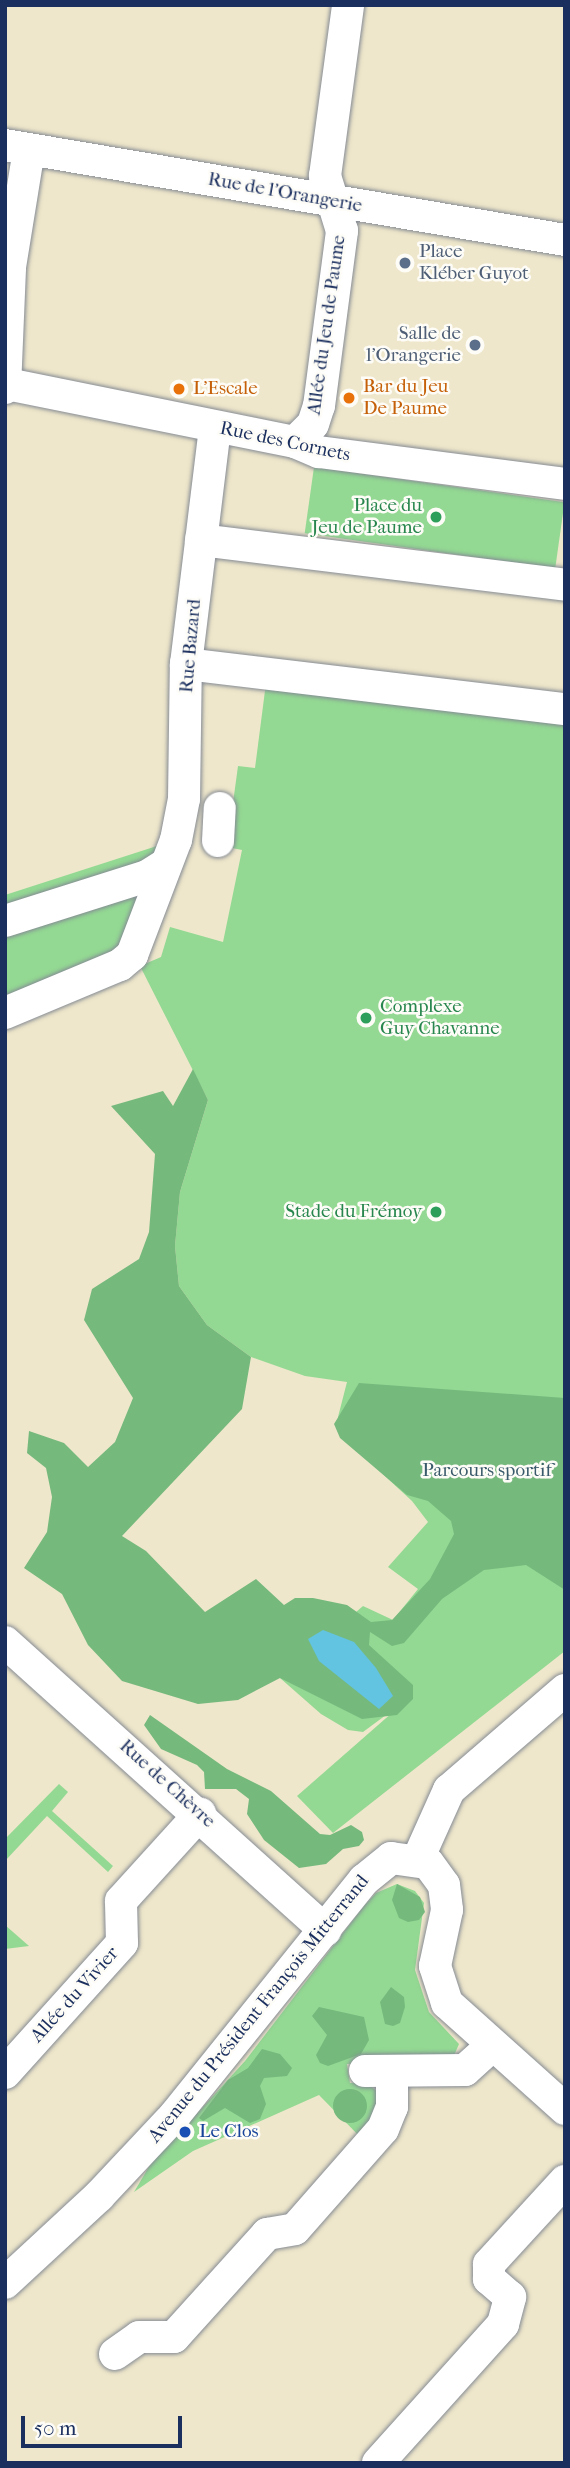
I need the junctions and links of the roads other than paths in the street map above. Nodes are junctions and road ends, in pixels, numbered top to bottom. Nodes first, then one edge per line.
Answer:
1 (348, 5) edge
2 (17, 147) edge
3 (332, 202) junction
4 (565, 240) edge
5 (6, 386) edge
6 (215, 427) junction
7 (295, 442) junction
8 (565, 484) edge
9 (201, 540) junction
10 (565, 585) edge
11 (187, 664) junction
12 (565, 709) edge
13 (220, 808) dead end
14 (218, 841) dead end
15 (166, 864) junction
16 (5, 921) edge
17 (5, 1013) edge
18 (9, 1652) edge
19 (565, 1690) edge
20 (200, 1814) junction
21 (418, 1859) junction
22 (325, 1930) junction
23 (492, 2046) junction
24 (5, 2073) edge
25 (565, 2109) edge
26 (565, 2181) edge
27 (5, 2283) edge
28 (115, 2354) dead end
29 (378, 2463) edge

1 - 3 street, Allée du Jeu de Paume
2 - 3 street, Rue de l'Orangerie
2 - 5 street
3 - 4 street, Rue de l'Orangerie
3 - 7 street, Allée du Jeu de Paume
5 - 6 street, Rue des Cornets
6 - 7 street, Rue des Cornets
6 - 9 street, Rue Bazard
7 - 8 street, Rue des Cornets
9 - 10 street
9 - 11 street, Rue Bazard
11 - 12 street
11 - 15 street, Rue Bazard
13 - 14 street
15 - 16 street
15 - 17 street, Rue Bazard
18 - 20 street, Rue de Chèvre
19 - 21 street
20 - 22 street, Rue de Chèvre
20 - 24 street, Allée du Vivier
21 - 22 street, Avenue du Président François Mitterrand
21 - 23 street
22 - 27 street, Avenue du Président François Mitterrand
23 - 25 street
23 - 28 street
26 - 29 street

